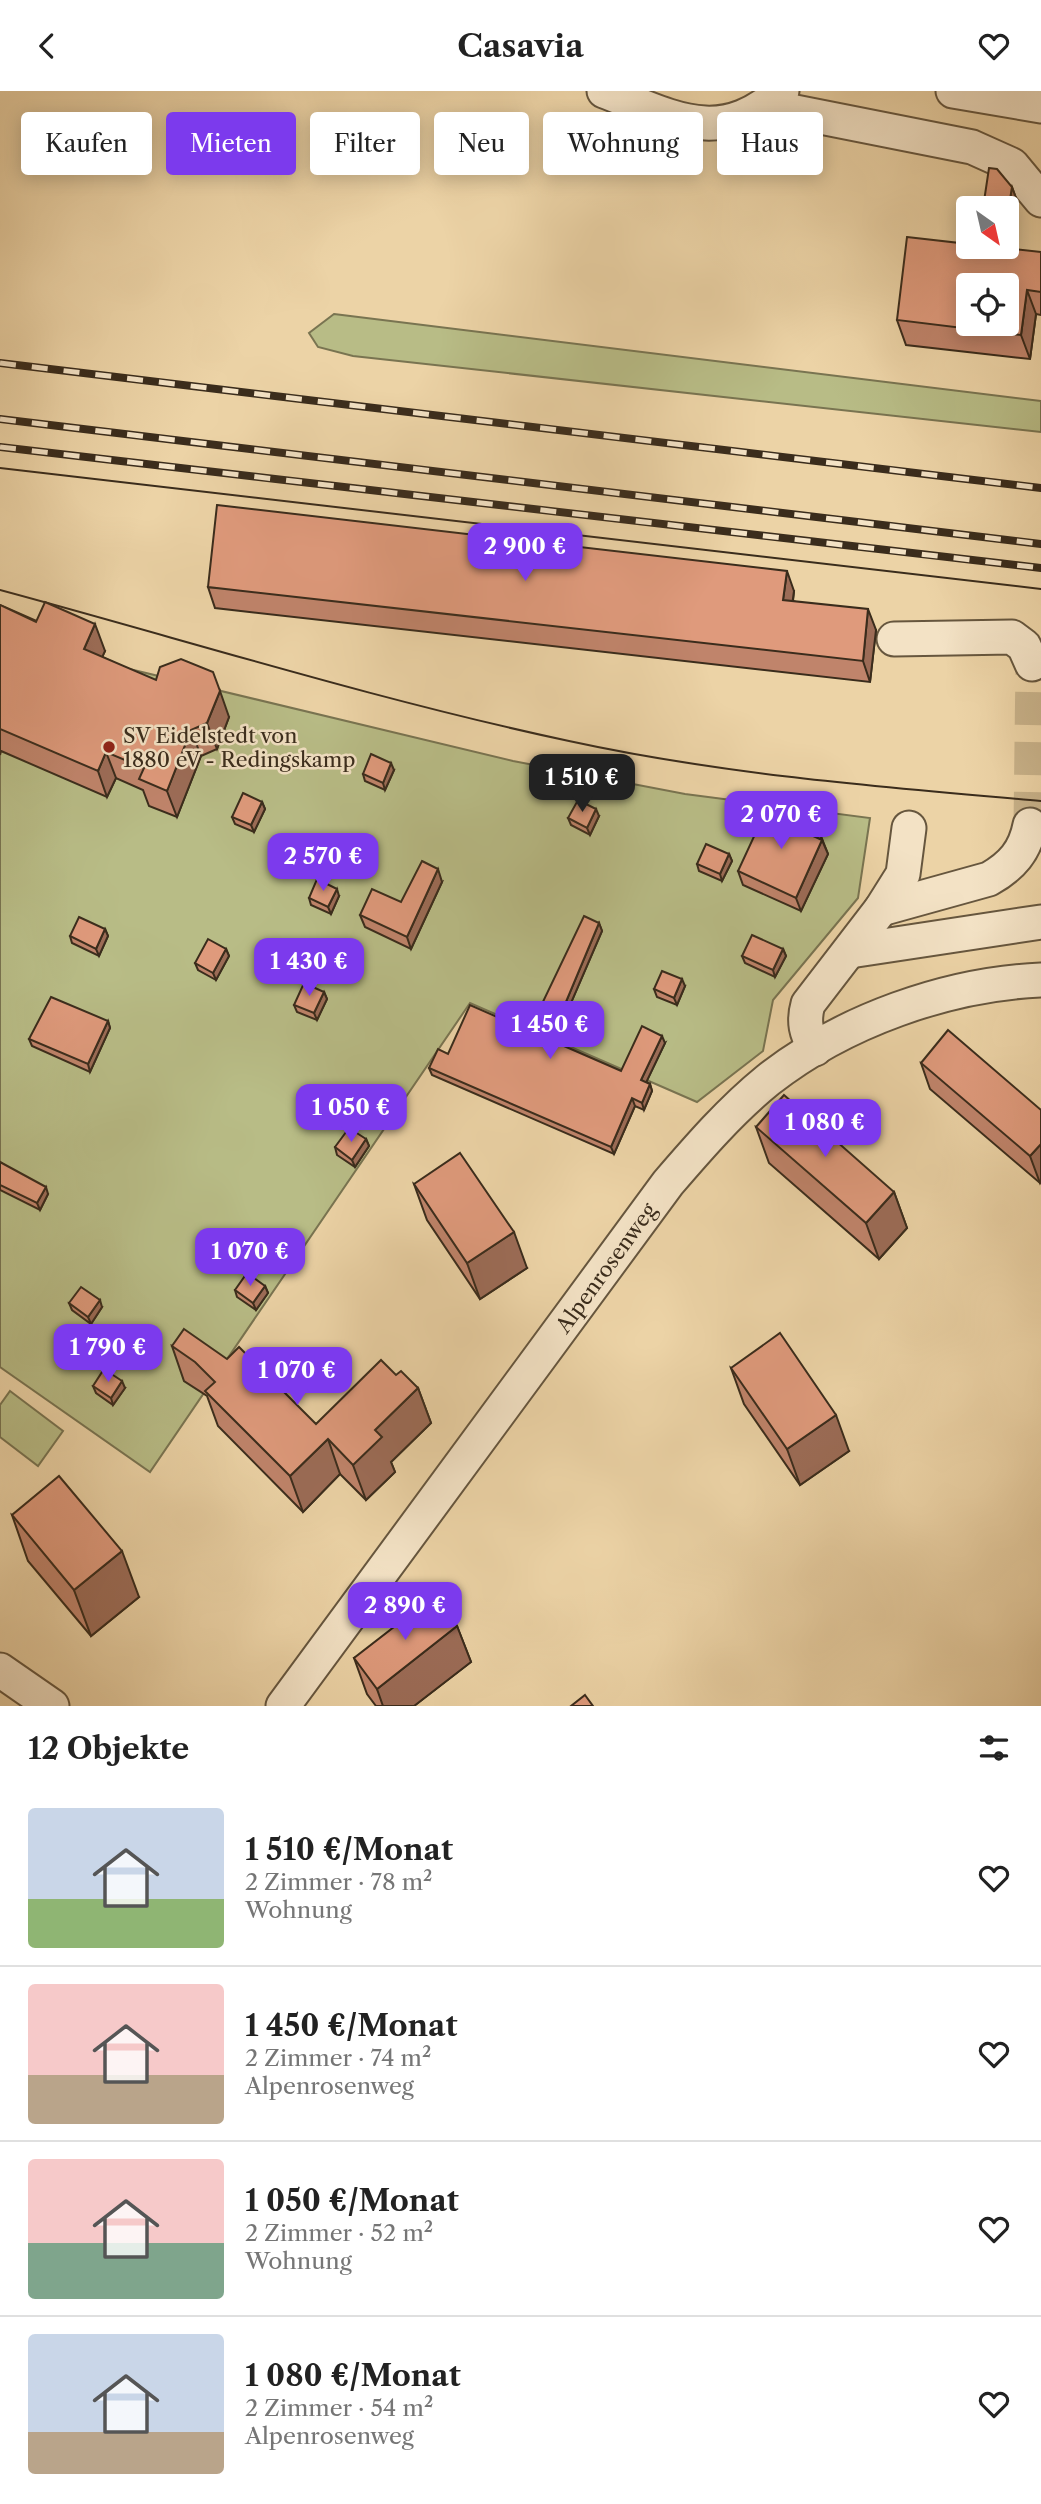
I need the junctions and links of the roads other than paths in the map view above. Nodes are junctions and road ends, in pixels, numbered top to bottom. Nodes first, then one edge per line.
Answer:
1 (604, 91) edge
2 (953, 91) edge
3 (774, 98) edge
4 (1041, 106) edge
5 (1041, 200) edge
6 (894, 639) dead end
7 (1032, 664) tunnel mouth
8 (1030, 825) tunnel mouth
9 (909, 828) dead end
10 (881, 909) junction
11 (1041, 922) edge
12 (850, 951) junction
13 (1041, 980) edge
14 (815, 1049) junction
15 (0, 1670) edge
16 (287, 1705) edge
17 (52, 1706) edge

1 - 3 street
2 - 4 street
3 - 5 street
6 - 7 street
8 - 10 street
9 - 10 street
10 - 12 street
11 - 12 street
12 - 14 street
13 - 14 street, Alpenrosenweg
14 - 16 street, Alpenrosenweg
15 - 17 street

